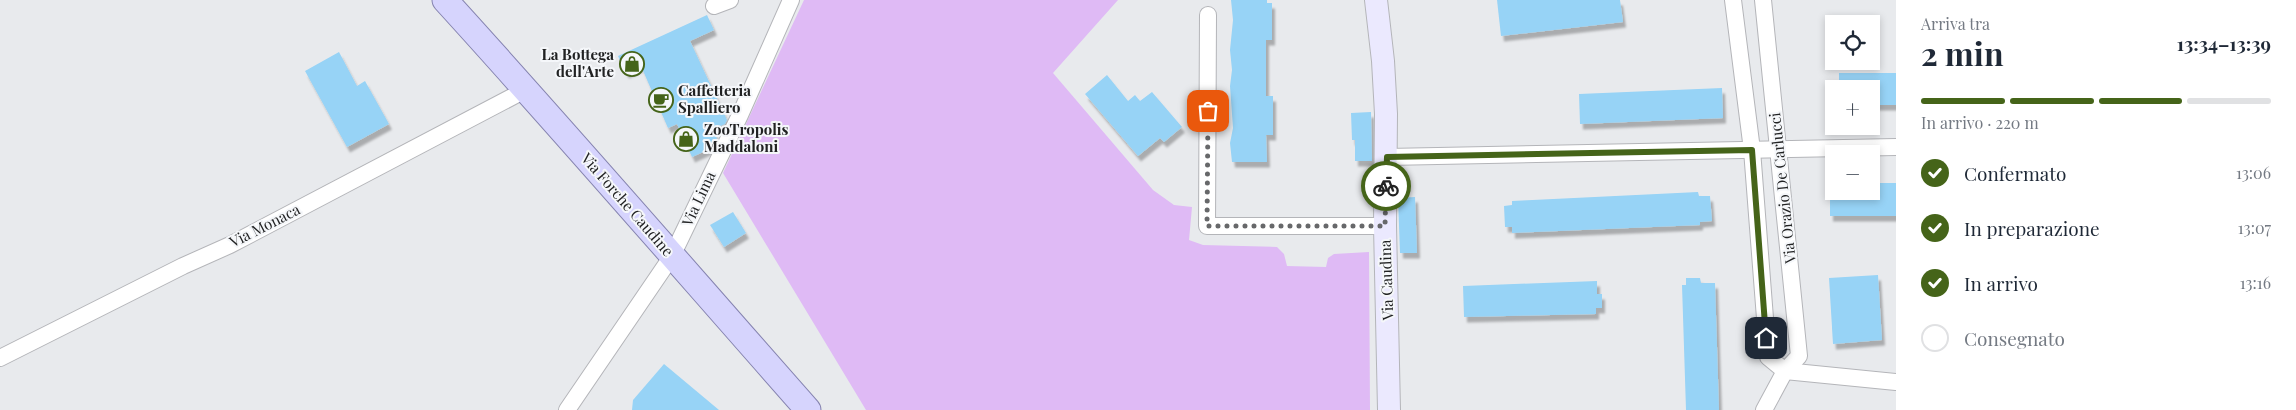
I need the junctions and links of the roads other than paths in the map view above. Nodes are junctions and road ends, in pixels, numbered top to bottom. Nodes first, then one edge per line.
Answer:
1 (445, 0) edge
2 (730, 0) edge
3 (791, 0) edge
4 (1376, 0) edge
5 (1733, 0) edge
6 (1763, 0) edge
7 (714, 6) dead end
8 (1208, 15) dead end
9 (527, 89) junction
10 (1896, 147) edge
11 (1752, 150) junction
12 (1779, 150) junction
13 (1387, 157) junction
14 (1385, 226) junction
15 (672, 256) junction
16 (0, 358) edge
17 (1784, 372) junction
18 (1896, 382) edge
19 (566, 410) edge
20 (808, 410) edge
21 (1390, 410) edge
22 (1764, 410) edge

1 - 9 main road, Via Forche Caudine
2 - 7 street
3 - 15 street, Via Lima
4 - 13 main road, Via Caudina
5 - 11 street, Via Orazio De Carlucci
6 - 12 street, Via Orazio De Carlucci
8 - 14 street
9 - 15 main road, Via Forche Caudine
9 - 16 street, Via Monaca
10 - 12 street
11 - 12 street
11 - 13 street
11 - 17 street, Via Orazio De Carlucci
12 - 17 street, Via Orazio De Carlucci
13 - 14 main road, Via Caudina
14 - 21 main road, Via Caudina
15 - 19 street, Via Lima
15 - 20 main road, Via Forche Caudine
17 - 18 street
17 - 22 street, Via Orazio De Carlucci

